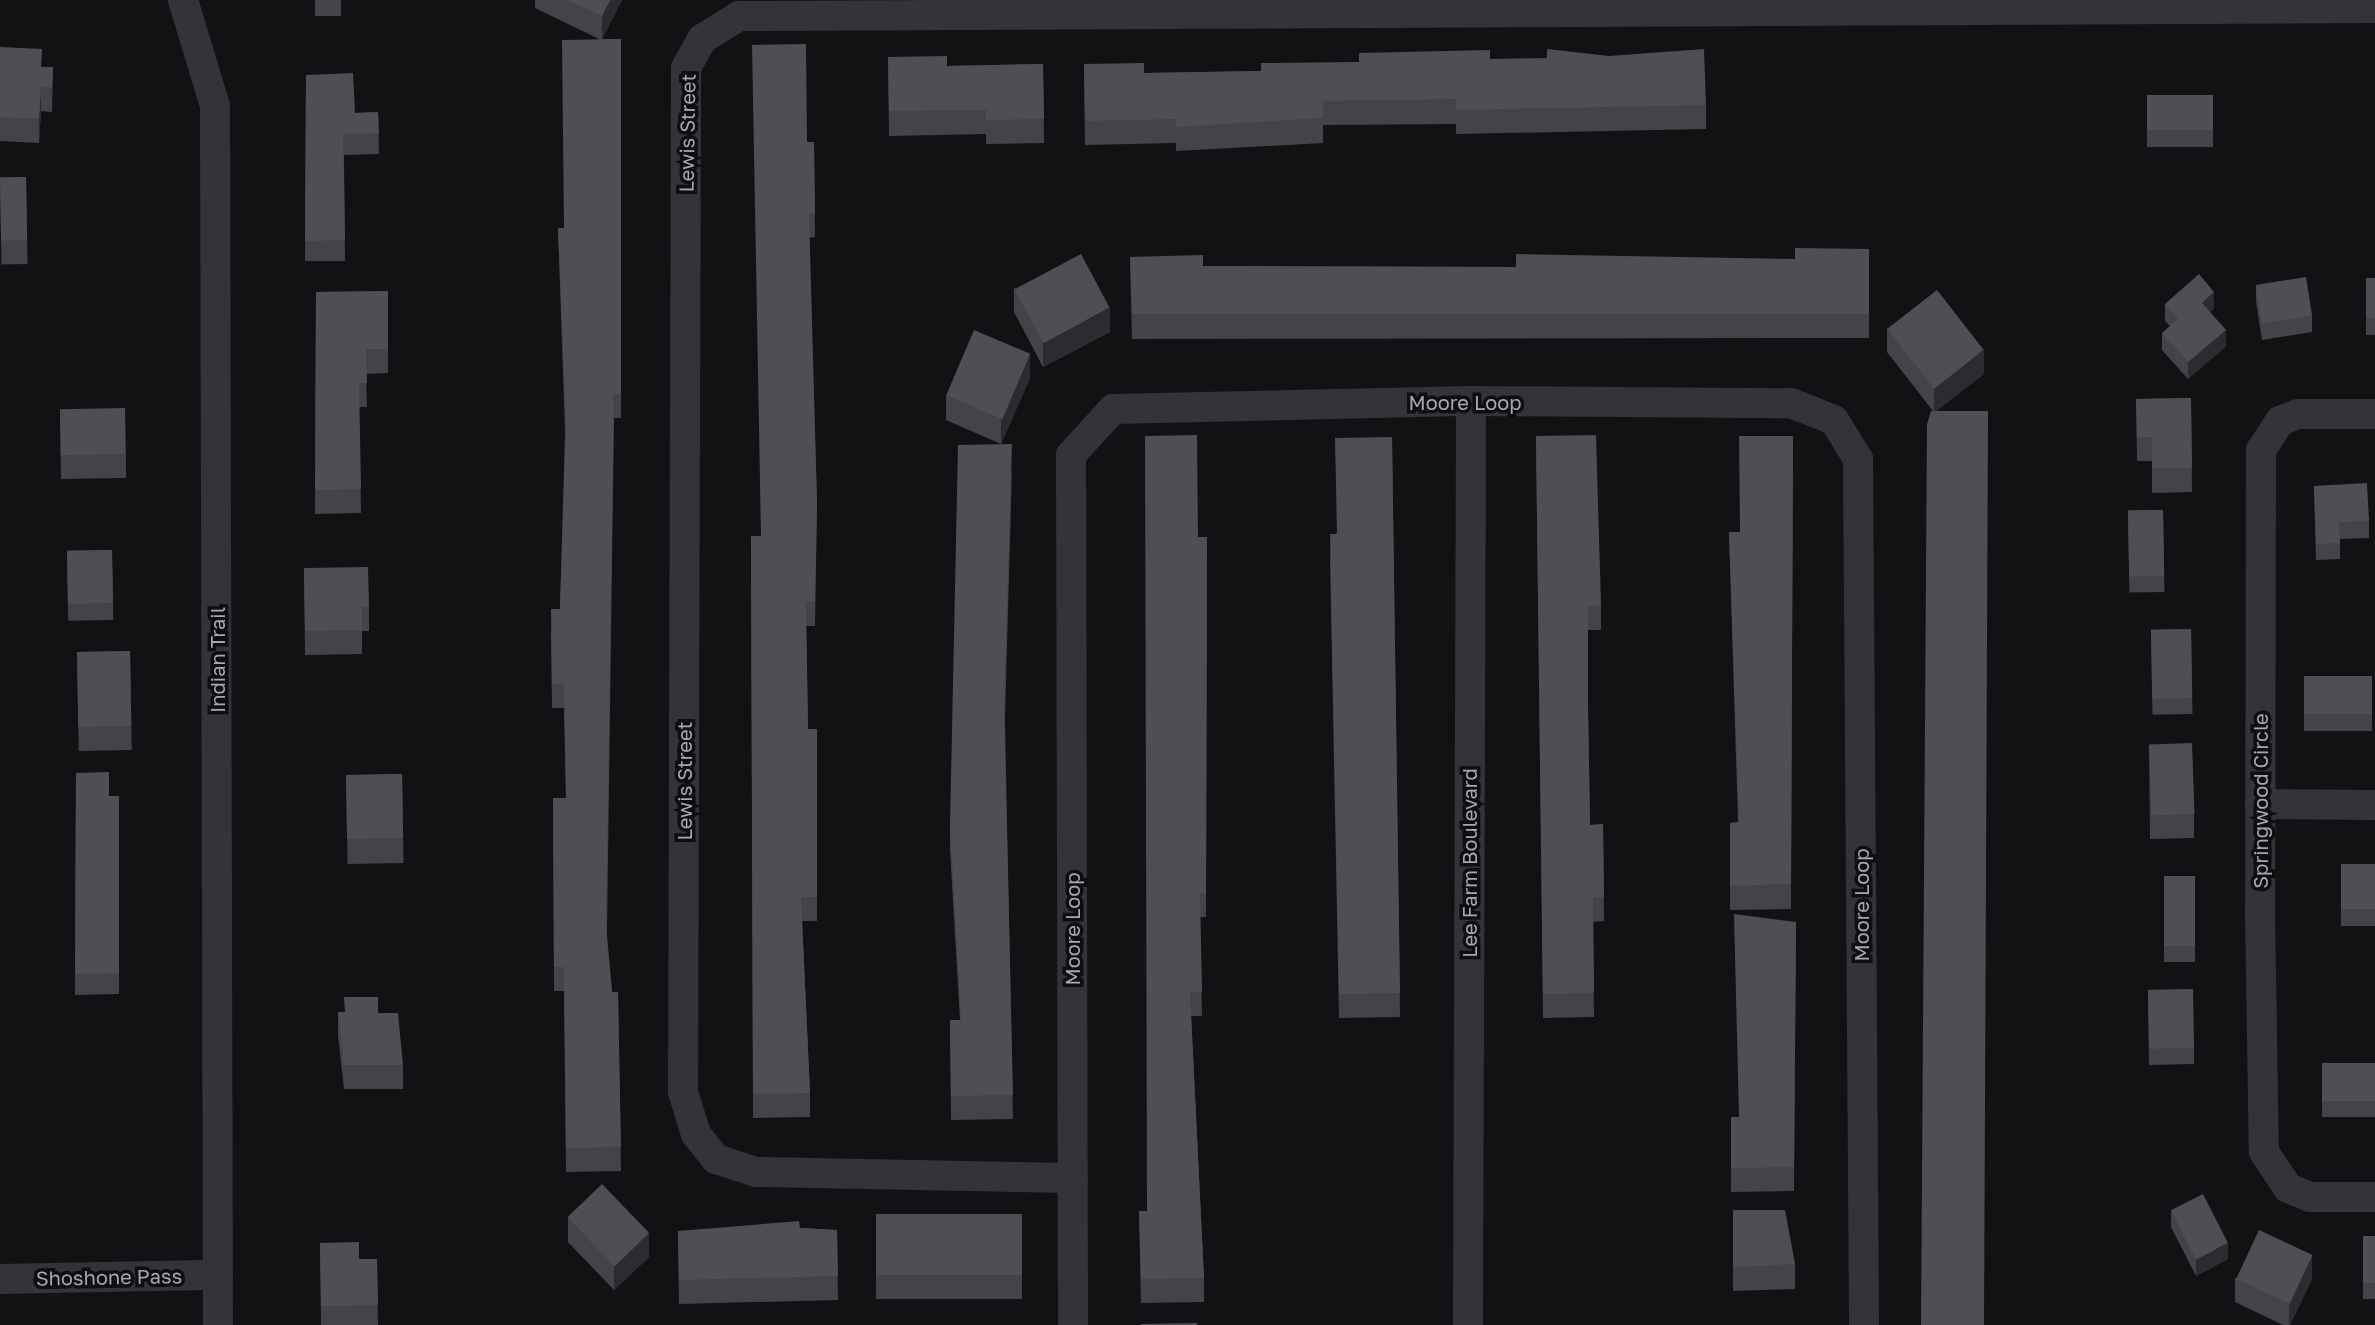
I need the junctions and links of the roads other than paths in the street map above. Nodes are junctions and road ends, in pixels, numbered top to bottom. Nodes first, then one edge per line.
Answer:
1 (183, 0) edge
2 (2375, 8) edge
3 (1471, 401) junction
4 (2375, 414) edge
5 (2260, 804) junction
6 (2375, 805) edge
7 (1073, 1178) junction
8 (2375, 1197) edge
9 (218, 1275) junction
10 (0, 1279) edge
11 (218, 1325) edge
12 (1073, 1325) edge
13 (1468, 1325) edge
14 (1864, 1325) edge

1 - 9 street, Indian Trail
2 - 7 street, Lewis Street
3 - 7 street, Moore Loop
3 - 13 street, Lee Farm Boulevard
3 - 14 street, Moore Loop
4 - 5 street, Springwood Circle
5 - 6 street
5 - 8 street, Springwood Circle
7 - 12 street, Moore Loop
9 - 10 street, Shoshone Pass
9 - 11 street, Indian Trail

